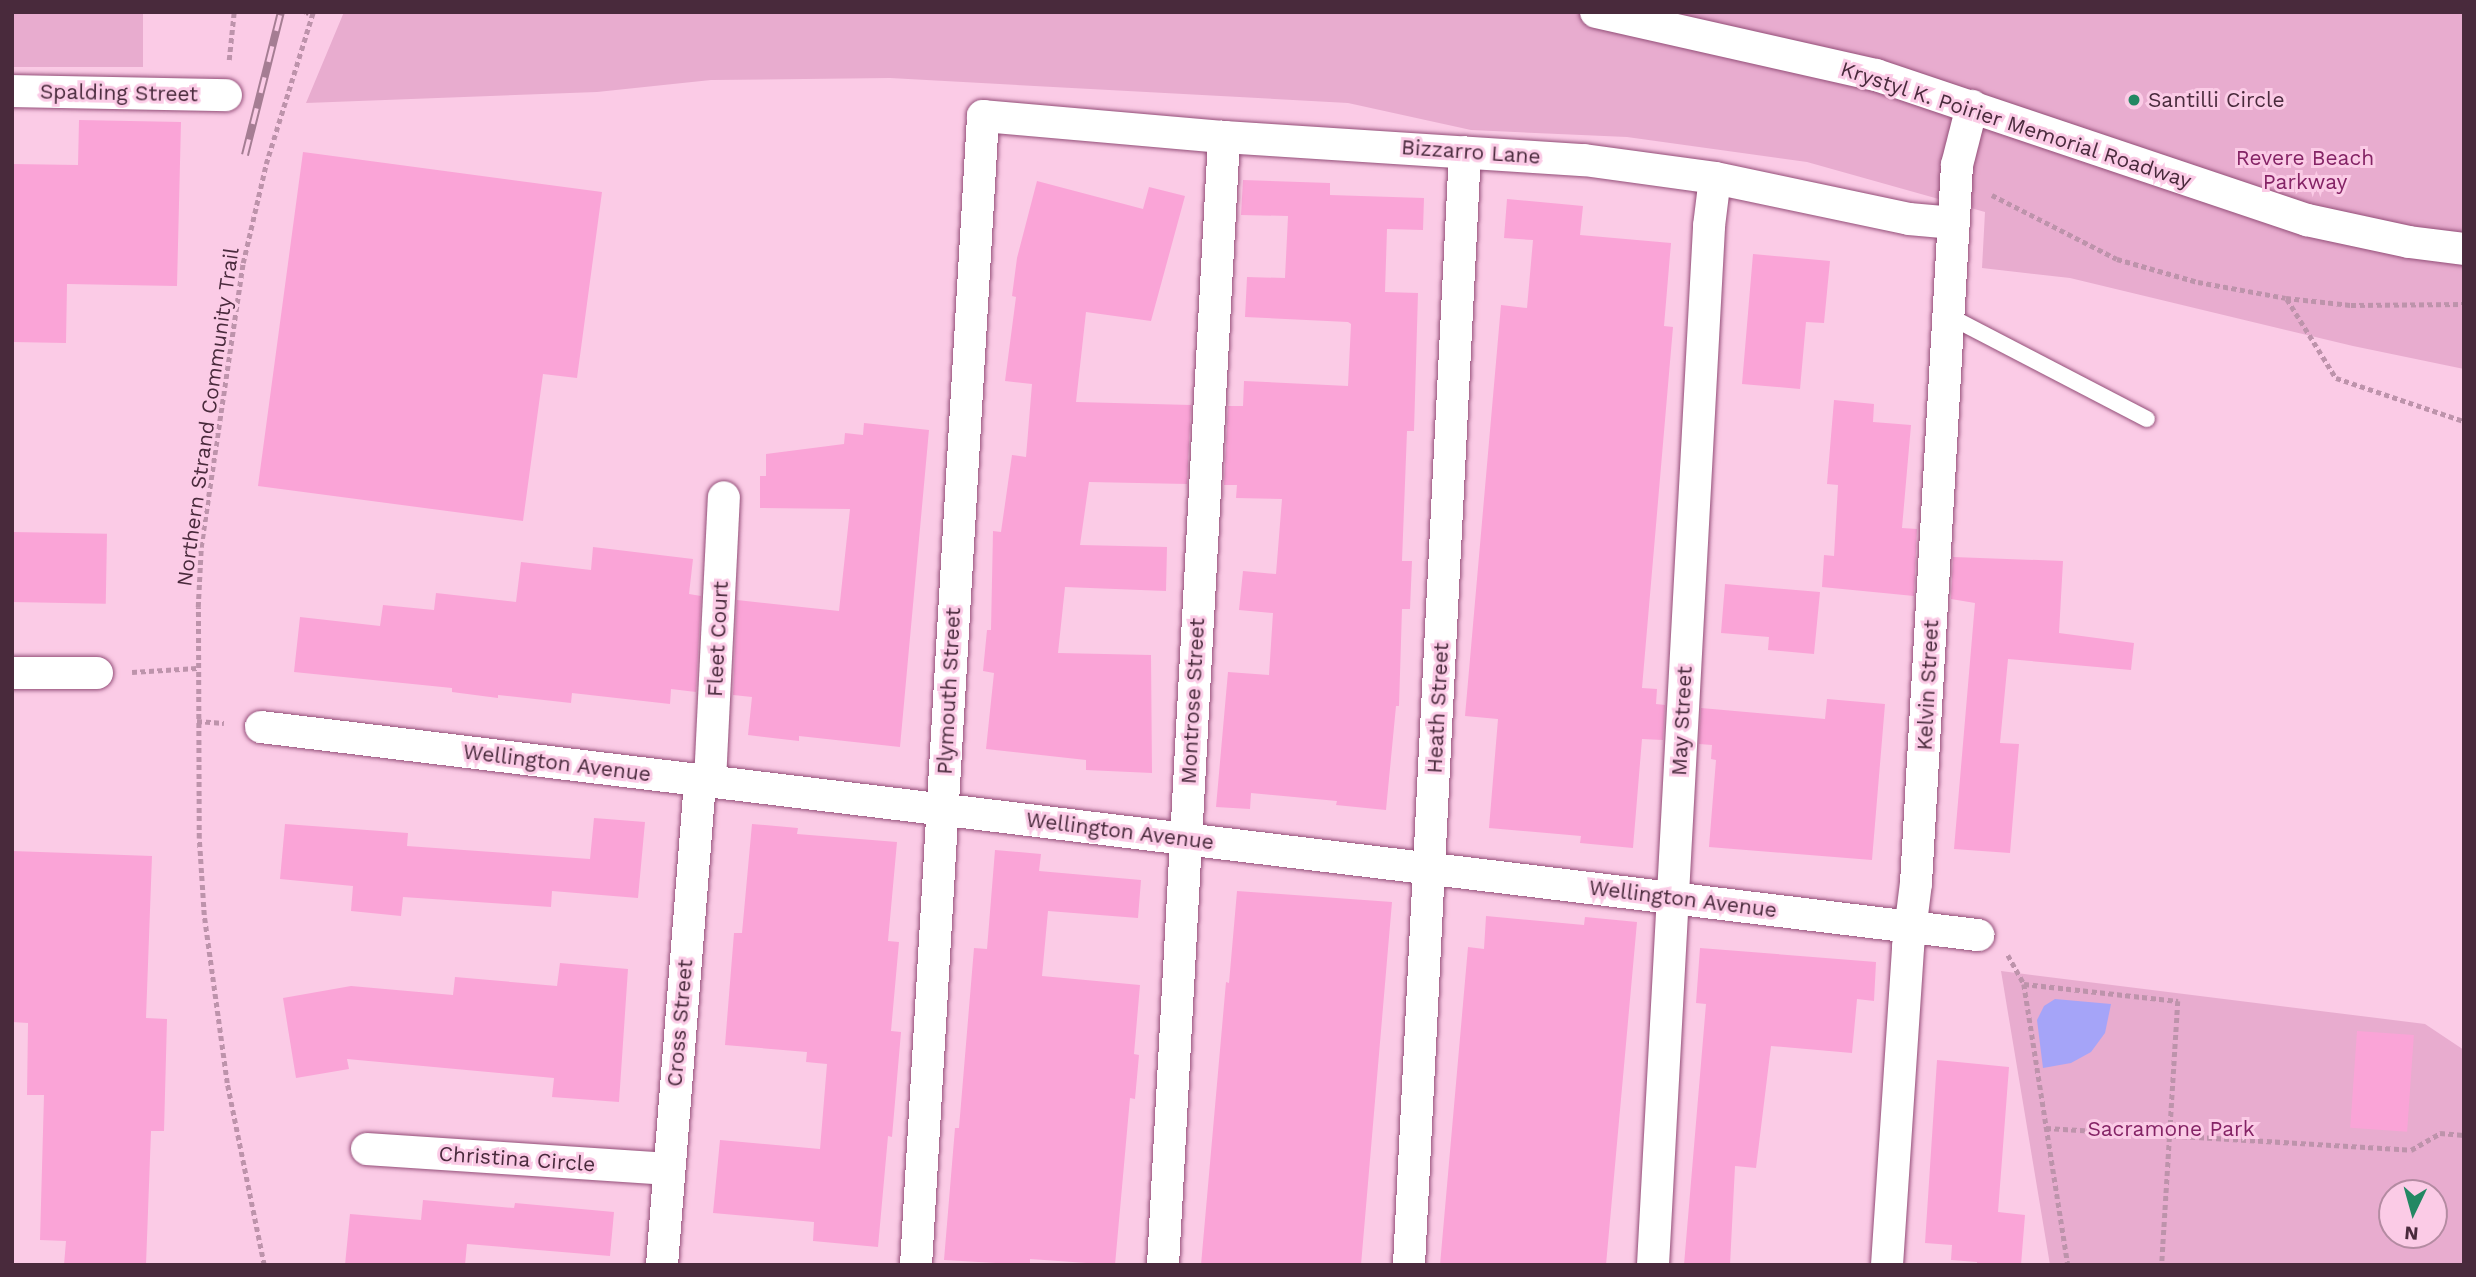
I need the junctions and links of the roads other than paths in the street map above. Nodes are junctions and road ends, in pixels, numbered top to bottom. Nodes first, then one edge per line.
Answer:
1 (1596, 12) edge
2 (12, 91) edge
3 (226, 95) road end
4 (1972, 106) junction
5 (983, 116) joint
6 (1224, 137) junction
7 (1465, 152) junction
8 (1716, 178) junction
9 (1954, 223) junction
10 (2464, 225) edge
11 (2352, 230) junction
12 (2464, 248) edge
13 (1949, 316) junction
14 (2147, 419) dead end
15 (724, 497) dead end
16 (12, 673) edge
17 (97, 673) road end
18 (261, 727) dead end
19 (705, 781) junction
20 (943, 809) junction
21 (1186, 839) junction
22 (1430, 868) junction
23 (1673, 897) junction
24 (1910, 926) junction
25 (1978, 935) dead end
26 (367, 1149) dead end
27 (668, 1169) junction
28 (662, 1265) edge
29 (916, 1265) edge
30 (1163, 1265) edge
31 (1409, 1265) edge
32 (1653, 1265) edge
33 (1887, 1265) edge

1 - 4 street, Krystyl K. Poirier Memorial Roadway
2 - 3 street, Spalding Street
4 - 9 street, Kelvin Street
4 - 11 street, Krystyl K. Poirier Memorial Roadway
5 - 6 street, Bizzarro Lane
5 - 20 street, Plymouth Street
6 - 7 street, Bizzarro Lane
6 - 21 street, Montrose Street
7 - 8 street, Bizzarro Lane
7 - 22 street, Heath Street
8 - 9 street, Bizzarro Lane
8 - 23 street, May Street
9 - 13 street, Kelvin Street
10 - 11 street, Krystyl K. Poirier Memorial Roadway
11 - 12 street, Krystyl K. Poirier Memorial Roadway
13 - 14 lane
13 - 24 street, Kelvin Street
15 - 19 street, Fleet Court
16 - 17 street
18 - 19 street, Wellington Avenue
19 - 20 street, Wellington Avenue
19 - 27 street, Cross Street
20 - 21 street, Wellington Avenue
20 - 29 street, Plymouth Street
21 - 22 street, Wellington Avenue
21 - 30 street, Montrose Street
22 - 23 street, Wellington Avenue
22 - 31 street, Heath Street
23 - 24 street, Wellington Avenue
23 - 32 street, May Street
24 - 25 street, Wellington Avenue
24 - 33 street, Kelvin Street
26 - 27 street, Christina Circle
27 - 28 street, Cross Street

